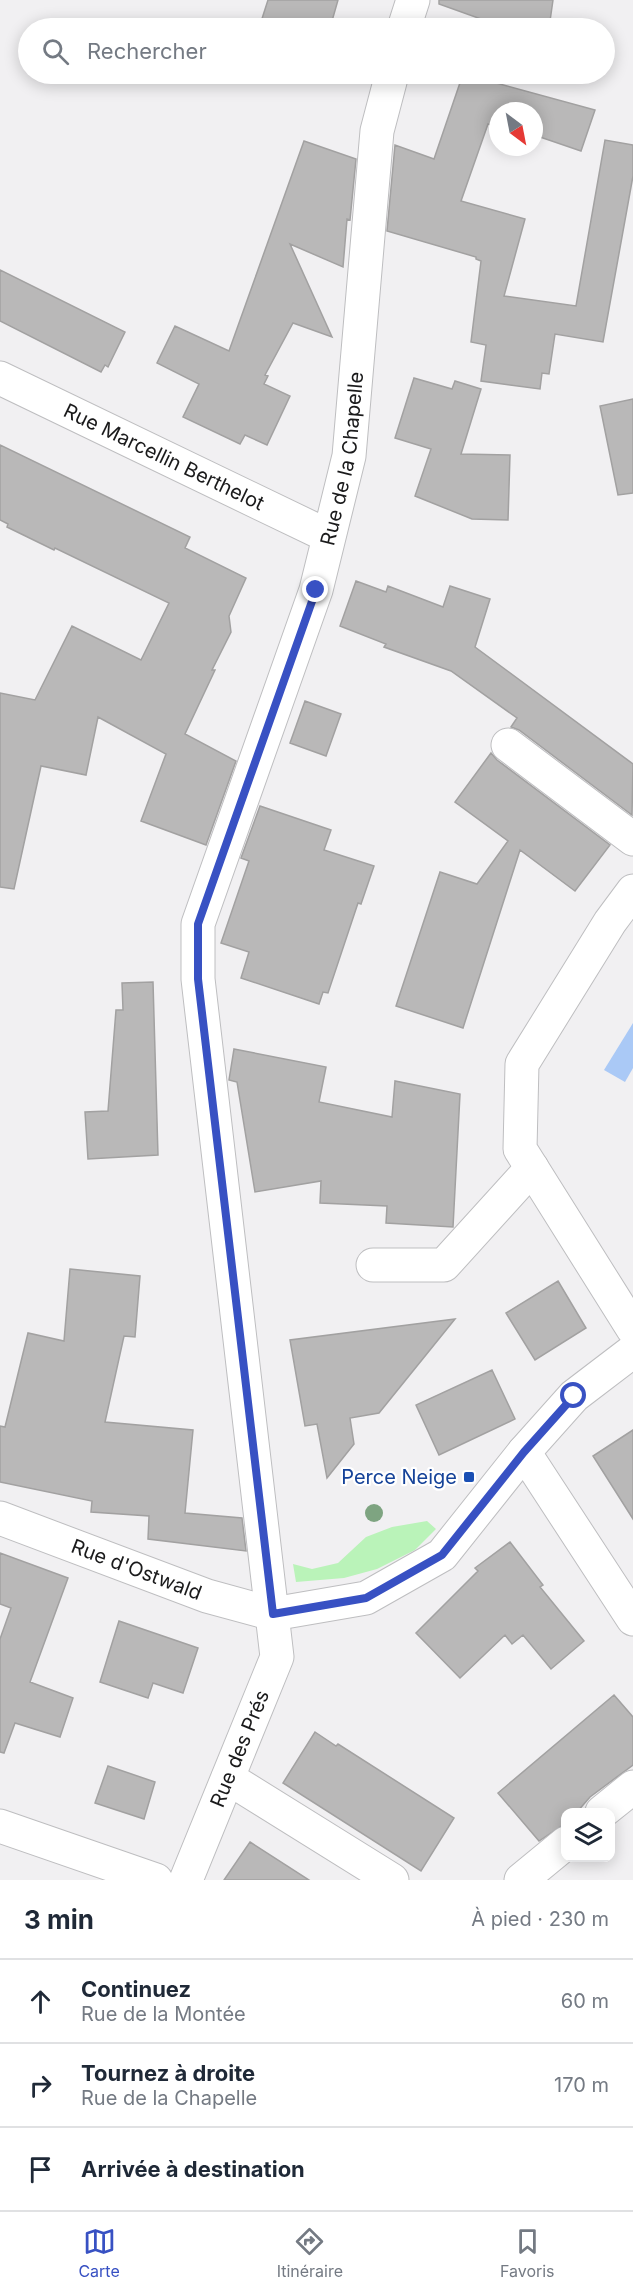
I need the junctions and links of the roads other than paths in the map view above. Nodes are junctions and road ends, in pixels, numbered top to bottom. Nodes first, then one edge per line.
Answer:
1 (413, 0) edge
2 (407, 18) edge
3 (389, 84) edge
4 (0, 378) edge
5 (328, 536) junction
6 (508, 745) dead end
7 (633, 839) edge
8 (633, 891) edge
9 (532, 1168) junction
10 (373, 1265) dead end
11 (633, 1329) edge
12 (633, 1351) edge
13 (524, 1452) junction
14 (0, 1518) edge
15 (273, 1614) junction
16 (633, 1618) edge
17 (228, 1778) junction
18 (633, 1787) edge
19 (607, 1808) edge
20 (0, 1826) edge
21 (561, 1847) edge
22 (156, 1880) edge
23 (186, 1880) edge
24 (392, 1880) edge
25 (521, 1880) edge

1 - 2 street
3 - 5 street, Rue de la Chapelle
4 - 5 street, Rue Marcellin Berthelot
5 - 15 street, Rue de la Chapelle
6 - 7 street
8 - 9 street
9 - 10 street
9 - 11 street
12 - 13 street
13 - 15 street
13 - 16 street
14 - 15 street, Rue d'Ostwald
15 - 17 street, Rue des Prés
17 - 23 street, Rue des Prés
17 - 24 street
18 - 19 street
20 - 22 street
21 - 25 street

